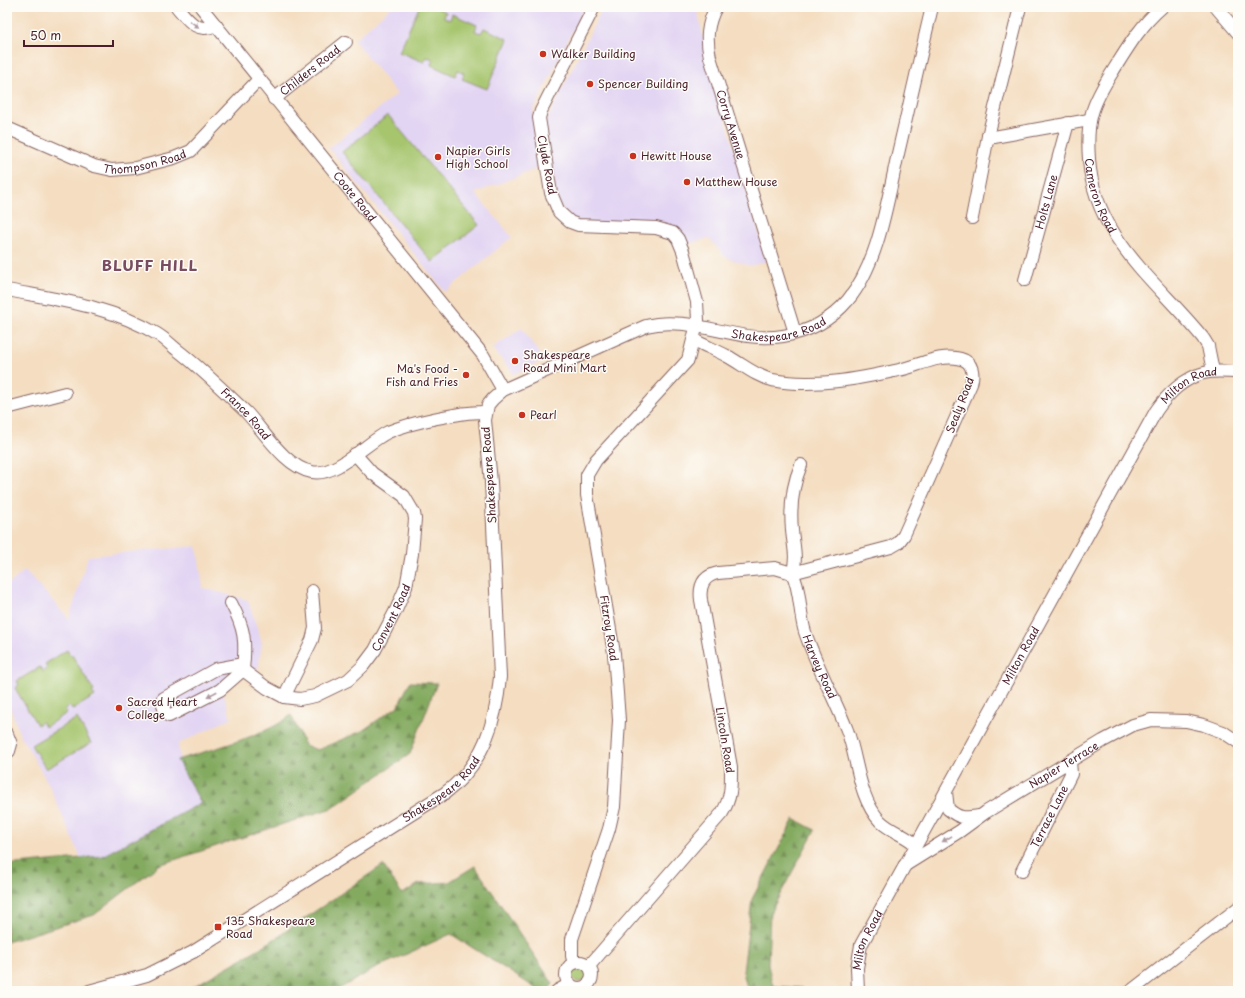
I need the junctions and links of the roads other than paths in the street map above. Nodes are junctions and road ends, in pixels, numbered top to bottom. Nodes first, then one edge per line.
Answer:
1 (177, 7) edge
2 (200, 7) edge
3 (594, 7) edge
4 (716, 7) edge
5 (932, 7) edge
6 (1020, 7) edge
7 (1162, 7) edge
8 (1216, 7) edge
9 (216, 25) junction
10 (1238, 33) edge
11 (346, 42) dead end
12 (259, 79) junction
13 (274, 99) junction
14 (1089, 120) junction
15 (1068, 123) junction
16 (7, 128) edge
17 (988, 136) junction
18 (972, 218) dead end
19 (1025, 280) dead end
20 (7, 290) edge
21 (697, 327) junction
22 (795, 333) junction
23 (694, 340) junction
24 (1214, 371) junction
25 (1238, 372) edge
26 (504, 390) junction
27 (65, 393) dead end
28 (7, 408) edge
29 (486, 412) junction
30 (355, 454) junction
31 (801, 464) dead end
32 (792, 573) junction
33 (312, 591) dead end
34 (231, 603) dead end
35 (243, 667) junction
36 (284, 697) junction
37 (7, 734) edge
38 (1238, 742) edge
39 (7, 752) edge
40 (1070, 762) junction
41 (946, 792) junction
42 (979, 816) junction
43 (916, 844) junction
44 (903, 867) junction
45 (1022, 871) dead end
46 (1238, 908) edge
47 (574, 962) junction
48 (589, 966) junction
49 (570, 984) junction
50 (586, 989) edge
51 (89, 991) edge
52 (557, 991) edge
53 (858, 991) edge
54 (1131, 991) edge

1 -> 9 street
2 - 9 street, Coote Road
3 - 21 street, Clyde Road
4 - 22 street, Corry Avenue
5 - 22 street, Shakespeare Road
6 - 17 street
7 - 14 street, Cameron Road
8 - 10 street
9 - 12 street, Coote Road
11 - 13 street, Childers Road
12 - 13 street, Coote Road
12 - 16 street, Thompson Road
13 - 26 street, Coote Road
14 - 15 street
14 - 24 street, Cameron Road
15 - 17 street
15 - 19 street, Holts Lane
17 - 18 street
20 - 30 street, France Road
21 - 22 street, Shakespeare Road
21 - 23 street, Fitzroy Road
21 - 26 street, Shakespeare Road
23 - 32 street, Sealy Road
23 - 47 street, Fitzroy Road
24 - 25 street, Milton Road
24 - 41 street, Milton Road
26 - 29 street, Shakespeare Road
27 - 28 street
29 - 30 street, France Road
29 - 51 street, Shakespeare Road
30 - 36 street, Convent Road
31 - 32 street, Harvey Road
32 - 43 street, Harvey Road
32 - 48 street, Lincoln Road
33 - 36 street
34 - 35 street
35 -> 35 street
35 - 36 street, Convent Road
37 - 39 street
38 - 40 street, Napier Terrace
40 - 42 street, Napier Terrace
40 - 45 street, Terrace Lane
41 - 42 street
41 - 43 street, Milton Road
42 -> 44 street, Napier Terrace
43 - 44 street, Milton Road
44 - 53 street, Milton Road
46 - 54 street
47 - 48 street
47 - 49 street
48 - 50 street
49 - 50 street
49 - 52 street

